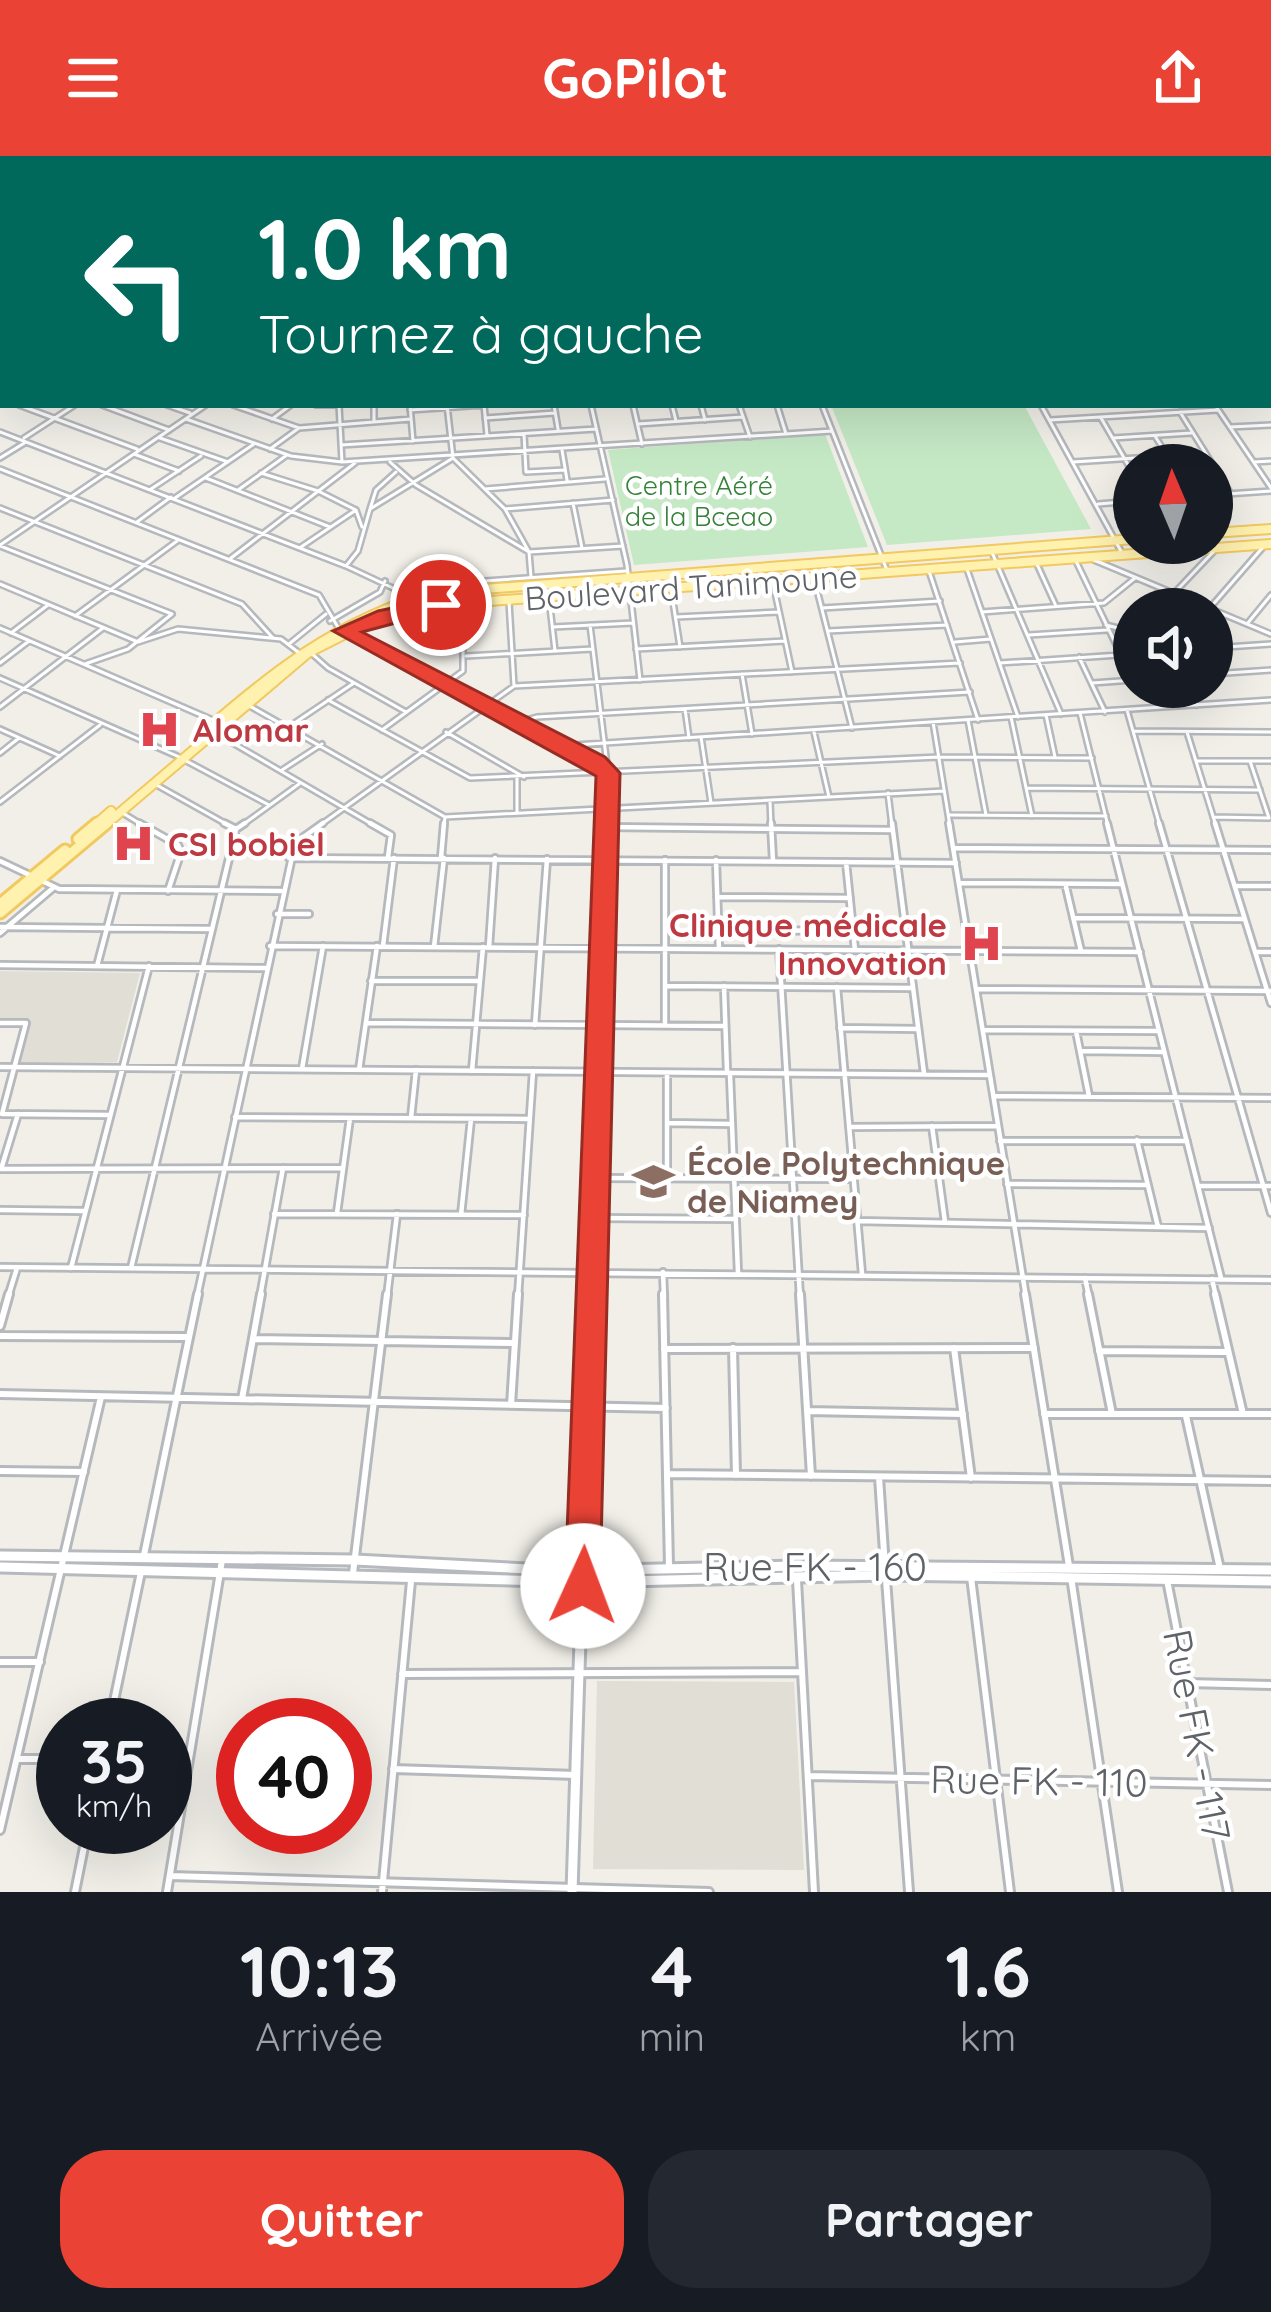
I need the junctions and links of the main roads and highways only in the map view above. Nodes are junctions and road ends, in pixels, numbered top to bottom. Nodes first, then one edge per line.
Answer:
1 (1271, 529) edge
2 (1233, 532) edge
3 (1113, 541) edge
4 (1268, 545) edge
5 (336, 626) junction
6 (215, 727) junction
7 (180, 758) junction
8 (608, 773) road end
9 (34, 879) junction
10 (0, 909) edge
11 (0, 1556) edge
12 (64, 1563) junction
13 (0, 1567) edge
14 (354, 1567) junction
15 (1271, 1570) edge
16 (886, 1571) junction
17 (1070, 1573) junction
18 (520, 1575) junction
19 (583, 1577) junction
20 (1271, 1581) edge
21 (572, 1889) edge

1 - 2 main road
3 - 5 main road, Boulevard Tanimoune
4 - 5 main road, Boulevard Tanimoune
5 - 6 main road, Boulevard Tanimoune
5 - 6 main road, Boulevard Tanimoune
6 - 7 main road, Boulevard Tanimoune
7 - 9 main road, Boulevard Tanimoune
7 - 9 main road, Boulevard Tanimoune
8 - 19 main road
9 - 10 main road, Boulevard Tanimoune
11 - 12 main road, Rue FK - 160
12 - 13 main road, Rue FK - 160
12 - 14 main road, Rue FK - 160
14 - 18 main road, Rue FK - 160
14 - 18 main road, Rue FK - 160
15 - 17 main road, Rue FK - 160
16 - 17 main road, Rue FK - 160
16 - 17 main road, Rue FK - 160
16 - 19 main road, Rue FK - 160
16 - 19 main road, Rue FK - 160
17 - 20 main road, Rue FK - 160
18 - 19 main road, Rue FK - 160
19 - 21 main road

